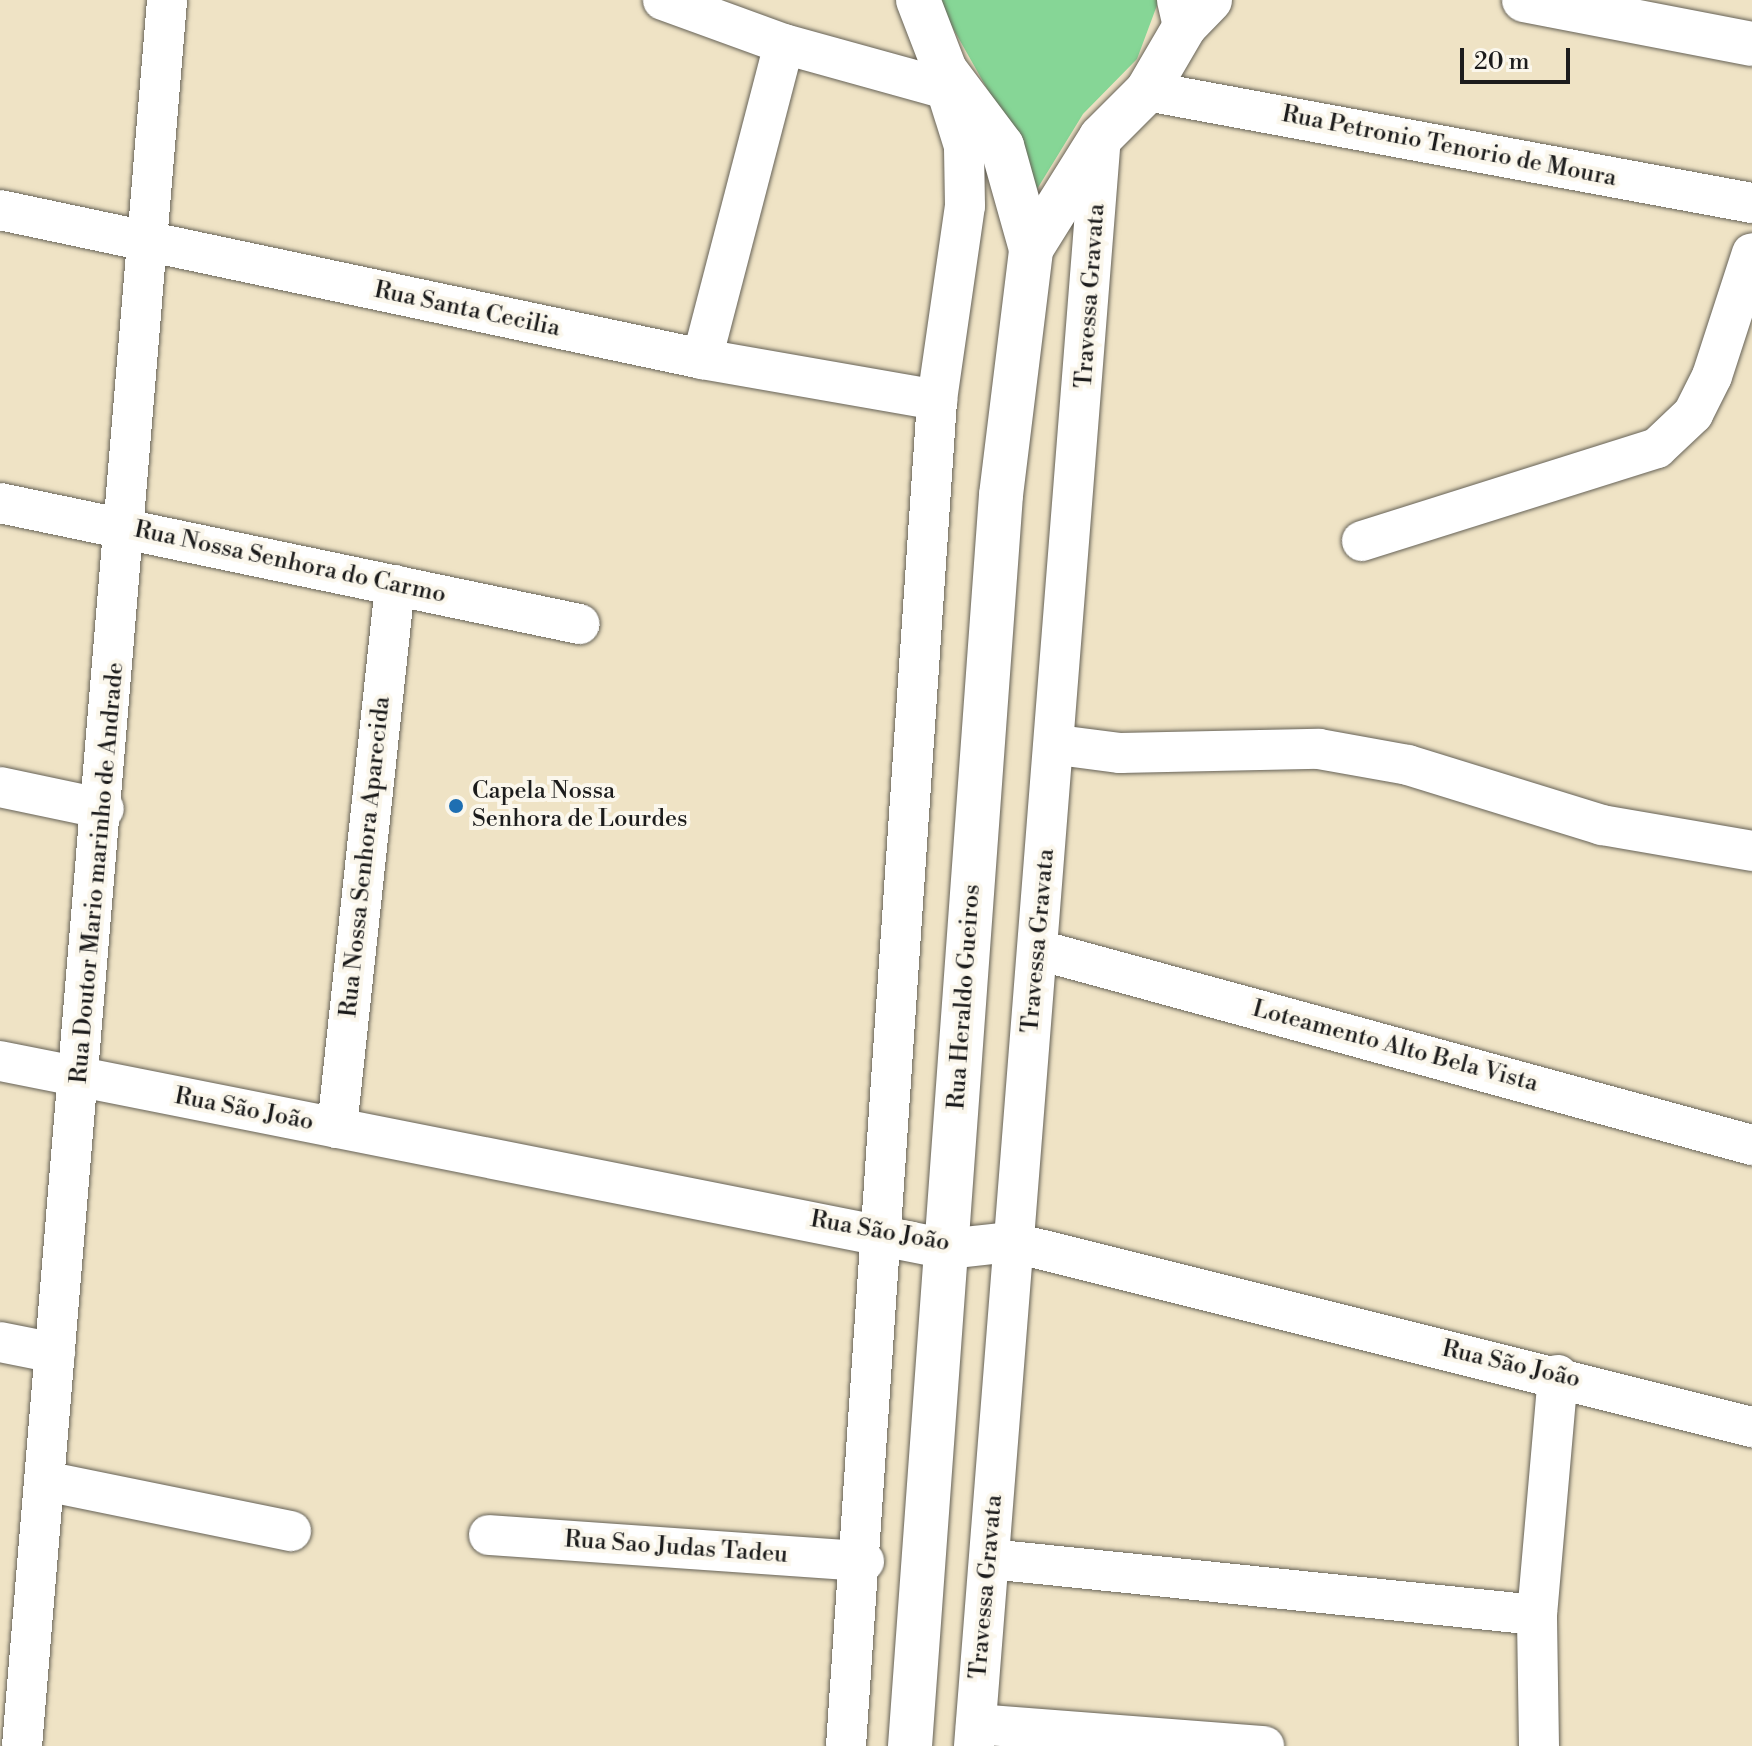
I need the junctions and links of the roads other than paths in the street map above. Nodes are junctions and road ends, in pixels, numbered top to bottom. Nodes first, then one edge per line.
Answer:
1 (167, 0) edge
2 (663, 0) edge
3 (918, 0) edge
4 (1524, 0) edge
5 (1192, 9) edge
6 (784, 44) junction
7 (1752, 44) edge
8 (1147, 91) junction
9 (964, 99) junction
10 (1101, 137) junction
11 (1752, 203) edge
12 (0, 210) edge
13 (147, 244) junction
14 (1031, 249) junction
15 (1752, 253) edge
16 (702, 359) junction
17 (937, 400) junction
18 (0, 503) edge
19 (126, 528) junction
20 (1362, 541) dead end
21 (395, 585) junction
22 (579, 624) dead end
23 (1058, 745) junction
24 (0, 787) edge
25 (104, 809) junction
26 (1752, 851) edge
27 (1039, 950) junction
28 (0, 1061) edge
29 (81, 1077) junction
30 (337, 1128) junction
31 (1752, 1145) edge
32 (883, 1234) junction
33 (1011, 1242) junction
34 (947, 1249) junction
35 (0, 1342) edge
36 (55, 1353) junction
37 (1558, 1375) junction
38 (1752, 1427) edge
39 (45, 1481) junction
40 (291, 1531) dead end
41 (489, 1535) dead end
42 (990, 1559) junction
43 (864, 1561) junction
44 (1537, 1615) junction
45 (16, 1634) edge
46 (975, 1735) edge
47 (22, 1746) edge
48 (846, 1746) edge
49 (910, 1746) edge
50 (1264, 1746) edge
51 (1539, 1746) edge

1 - 13 street, Rua Doutor Mario marinho de Andrade
2 - 6 street
3 - 9 main road, Rua Heraldo Gueiros
4 - 7 main road
5 - 8 main road, Rua Heraldo Gueiros
6 - 9 street
6 - 16 street
8 - 10 main road, Rua Heraldo Gueiros
8 - 11 street, Rua Petronio Tenorio de Moura
9 - 14 main road, Rua Heraldo Gueiros
9 - 17 street
10 - 14 main road, Rua Heraldo Gueiros
10 - 23 street, Travessa Gravata
12 - 13 street, Rua Santa Cecilia
13 - 16 street, Rua Santa Cecilia
13 - 19 street, Rua Doutor Mario marinho de Andrade
14 - 34 main road, Rua Heraldo Gueiros
15 - 20 street
16 - 17 street, Rua Santa Cecilia
17 - 32 street
18 - 19 street, Rua Nossa Senhora do Carmo
19 - 21 street, Rua Nossa Senhora do Carmo
19 - 25 street, Rua Doutor Mario marinho de Andrade
21 - 22 street, Rua Nossa Senhora do Carmo
21 - 30 street, Rua Nossa Senhora Aparecida
23 - 26 street
23 - 27 street, Travessa Gravata
24 - 25 street
25 - 29 street, Rua Doutor Mario marinho de Andrade
27 - 31 street, Loteamento Alto Bela Vista
27 - 33 street, Travessa Gravata
28 - 29 street, Rua São João
29 - 30 street, Rua São João
29 - 36 street, Rua Doutor Mario marinho de Andrade
30 - 32 street, Rua São João
32 - 34 street, Rua São João
32 - 43 street
33 - 34 street, Rua São João
33 - 37 street, Rua São João
33 - 42 street, Travessa Gravata
34 - 49 main road, Rua Heraldo Gueiros
35 - 36 street
36 - 39 street, Rua Doutor Mario marinho de Andrade
37 - 38 street, Rua São João
37 - 44 street
39 - 40 street
39 - 45 street, Rua Doutor Mario marinho de Andrade
41 - 43 street, Rua Sao Judas Tadeu
42 - 44 street
42 - 46 street, Travessa Gravata
43 - 48 street
44 - 51 street
45 - 47 street, Rua Doutor Mario marinho de Andrade
46 - 50 street

